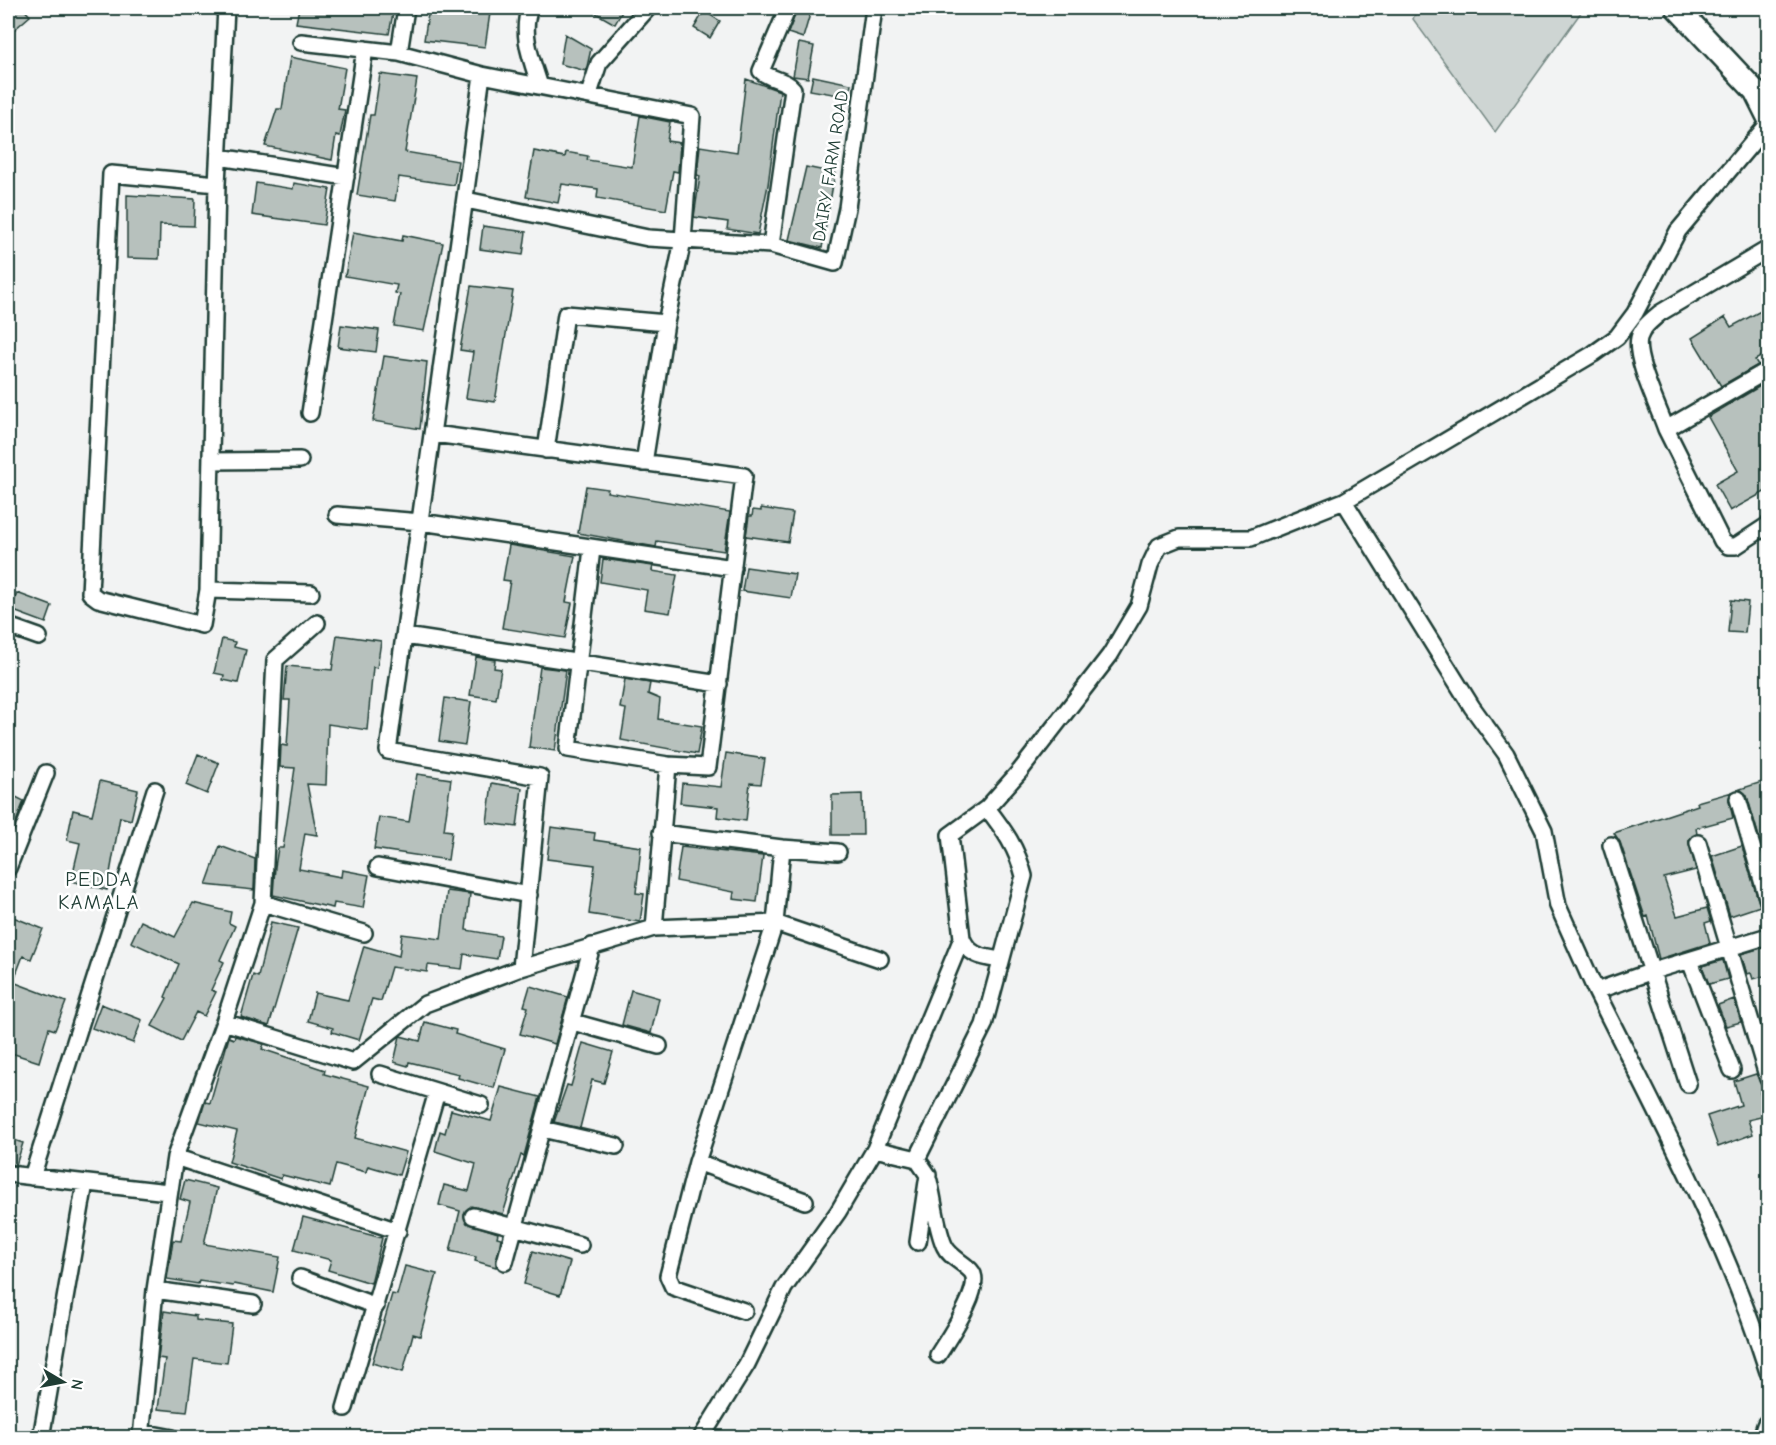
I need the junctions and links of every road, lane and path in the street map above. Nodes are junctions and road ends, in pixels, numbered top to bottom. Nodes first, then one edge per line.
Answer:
1 (226, 8) edge
2 (406, 8) edge
3 (530, 8) edge
4 (648, 8) edge
5 (788, 8) edge
6 (874, 8) edge
7 (1677, 8) edge
8 (301, 42) dead end
9 (365, 50) junction
10 (399, 53) junction
11 (482, 75) junction
12 (540, 86) junction
13 (1762, 87) edge
14 (589, 94) junction
15 (1768, 117) edge
16 (1768, 123) edge
17 (219, 157) junction
18 (346, 177) junction
19 (217, 184) junction
20 (466, 200) junction
21 (683, 240) junction
22 (771, 245) junction
23 (1768, 249) edge
24 (666, 323) junction
25 (1768, 370) edge
26 (310, 413) dead end
27 (1666, 429) junction
28 (434, 434) junction
29 (546, 450) junction
30 (211, 460) junction
31 (300, 460) dead end
32 (644, 463) junction
33 (1344, 501) junction
34 (337, 515) dead end
35 (422, 522) junction
36 (1768, 525) edge
37 (592, 549) junction
38 (734, 568) junction
39 (208, 590) junction
40 (311, 593) dead end
41 (317, 623) dead end
42 (8, 626) edge
43 (405, 636) junction
44 (39, 637) dead end
45 (579, 663) junction
46 (719, 684) junction
47 (668, 765) junction
48 (46, 773) dead end
49 (155, 790) dead end
50 (1737, 799) dead end
51 (987, 808) junction
52 (660, 833) junction
53 (1698, 843) dead end
54 (1611, 845) dead end
55 (782, 848) junction
56 (838, 852) dead end
57 (378, 867) dead end
58 (8, 868) edge
59 (529, 895) junction
60 (1768, 901) edge
61 (263, 903) junction
62 (775, 923) junction
63 (654, 928) junction
64 (364, 933) dead end
65 (1768, 936) edge
66 (962, 938) junction
67 (592, 946) junction
68 (1731, 949) junction
69 (880, 959) dead end
70 (1000, 960) junction
71 (1690, 961) junction
72 (521, 969) junction
73 (1653, 970) junction
74 (1596, 991) junction
75 (225, 1022) junction
76 (573, 1022) junction
77 (659, 1046) dead end
78 (1731, 1070) dead end
79 (380, 1074) dead end
80 (1768, 1079) edge
81 (1688, 1084) dead end
82 (437, 1092) junction
83 (481, 1105) dead end
84 (542, 1129) junction
85 (616, 1146) dead end
86 (875, 1149) junction
87 (174, 1157) junction
88 (917, 1159) junction
89 (697, 1162) junction
90 (8, 1174) edge
91 (928, 1175) junction
92 (32, 1177) junction
93 (84, 1183) junction
94 (168, 1192) junction
95 (805, 1201) dead end
96 (473, 1215) dead end
97 (515, 1227) junction
98 (398, 1231) junction
99 (918, 1242) dead end
100 (580, 1245) dead end
101 (505, 1262) dead end
102 (300, 1278) dead end
103 (155, 1290) junction
104 (253, 1304) dead end
105 (376, 1306) junction
106 (744, 1311) dead end
107 (938, 1354) dead end
108 (1768, 1371) edge
109 (345, 1408) dead end
110 (1768, 1426) edge
111 (141, 1435) edge
112 (41, 1437) edge
113 (173, 1437) edge
114 (701, 1437) edge
115 (1764, 1437) edge

1 - 17 street
2 - 10 street
3 - 12 street
4 - 14 street
5 - 22 street
6 - 22 street, DAIRY FARM ROAD
7 - 13 main road
8 - 9 street
9 - 10 street
9 - 18 street
10 - 11 street
11 - 12 street
11 - 20 street
12 - 14 street
13 - 15 main road
14 - 21 street
16 - 33 street
17 - 18 street
17 - 19 street
18 - 26 street
19 - 30 street
19 - 39 street
20 - 21 street
20 - 28 street
21 - 22 street
21 - 24 street
23 - 27 street
24 - 29 street
24 - 32 street
25 - 27 street
27 - 36 street
28 - 29 street
28 - 35 street
29 - 32 street
30 - 31 street
30 - 39 street
32 - 38 street
33 - 51 street
33 - 74 street
34 - 35 street
35 - 37 street
35 - 43 street
37 - 38 street
37 - 45 street
38 - 46 street
39 - 40 street
41 - 61 street
42 - 44 street
43 - 45 street
43 - 59 street
45 - 46 street
45 - 47 street
46 - 47 street
47 - 52 street
48 - 58 street
49 - 92 street
50 - 60 street
51 - 66 street
51 - 70 street
52 - 55 street
52 - 63 street
53 - 68 street
54 - 73 street
55 - 56 street
55 - 62 street
57 - 59 street
59 - 72 street
61 - 64 street
61 - 75 street
62 - 63 street
62 - 69 street
62 - 89 street
63 - 67 street
65 - 68 street
66 - 70 street
66 - 86 street
67 - 72 street
67 - 76 street
68 - 71 street
68 - 80 street
70 - 88 street
71 - 73 street
71 - 78 street
72 - 75 street
73 - 74 street
73 - 81 street
74 - 108 street
75 - 87 street
76 - 77 street
76 - 84 street
79 - 82 street
82 - 83 street
82 - 98 street
84 - 85 street
84 - 97 street
86 - 88 street
86 - 114 street
87 - 94 street
87 - 98 street
88 - 91 street
89 - 95 street
89 - 106 street
90 - 92 street
91 - 99 street
91 - 107 street
92 - 93 street
93 - 94 street
93 - 112 street
94 - 103 street
96 - 97 street
97 - 100 street
97 - 101 street
98 - 105 street
102 - 105 street
103 - 104 street
103 - 111 street
105 - 109 street
110 - 115 main road
111 - 113 street

